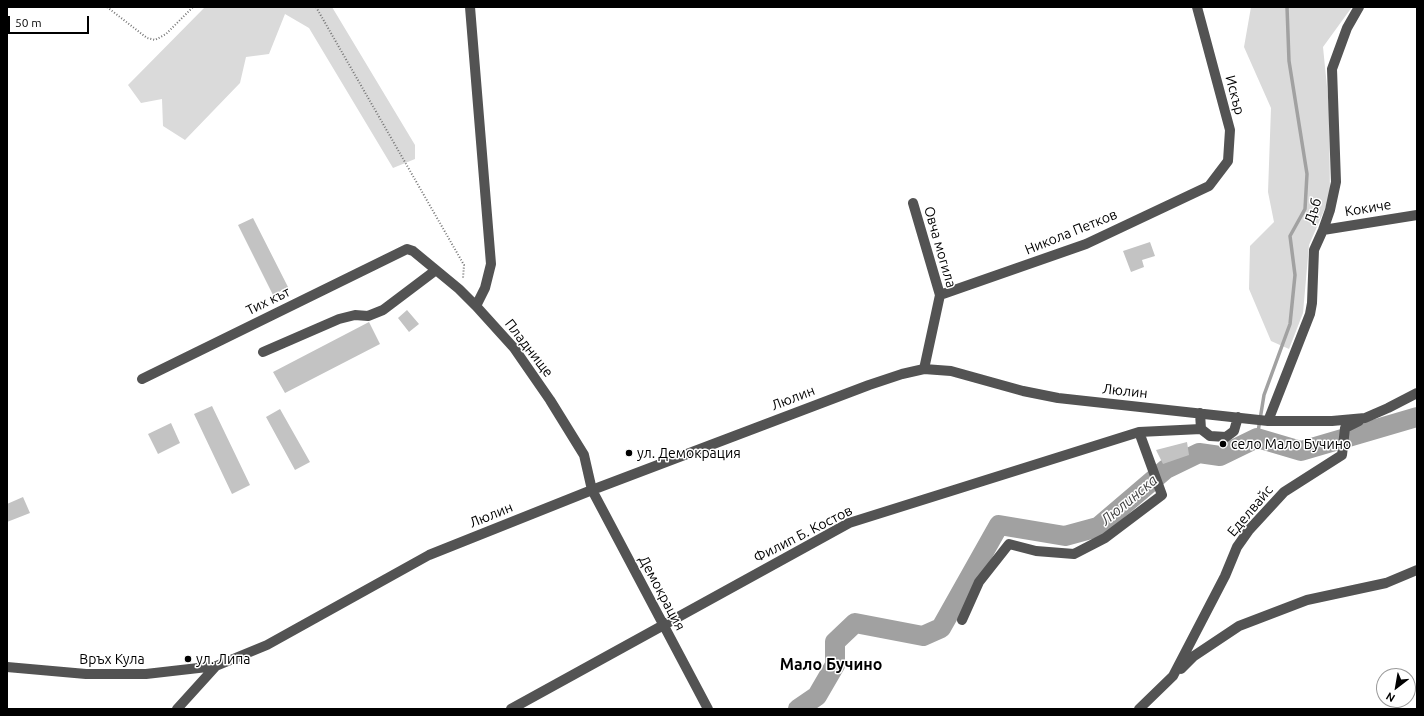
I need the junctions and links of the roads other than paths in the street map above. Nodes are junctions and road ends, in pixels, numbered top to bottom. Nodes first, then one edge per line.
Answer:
1 (470, 7) edge
2 (1197, 7) edge
3 (1359, 7) edge
4 (1209, 186) joint
5 (913, 203) dead end
6 (1417, 215) edge
7 (1323, 230) junction
8 (407, 249) joint
9 (436, 270) junction
10 (940, 295) junction
11 (476, 306) junction
12 (263, 352) dead end
13 (924, 369) junction
14 (142, 379) dead end
15 (1417, 393) edge
16 (1200, 413) junction
17 (1238, 417) junction
18 (1365, 418) junction
19 (1268, 421) junction
20 (1201, 429) junction
21 (1138, 432) junction
22 (592, 490) junction
23 (1417, 570) edge
24 (962, 620) dead end
25 (663, 625) junction
26 (216, 666) junction
27 (7, 667) edge
28 (1173, 676) junction
29 (178, 709) edge
30 (511, 709) edge
31 (708, 709) edge
32 (1139, 709) edge

1 - 11 street
2 - 4 street, Искър
3 - 7 street, Дъб
4 - 10 street, Никола Петков
5 - 10 street, Овча могила
6 - 7 street, Кокиче
7 - 19 street, Дъб
8 - 9 street, Пладнище
8 - 14 street, Тих кът
9 - 11 street, Пладнище
9 - 12 street
10 - 13 street, Овча могила
11 - 22 street, Пладнище
13 - 16 street, Люлин
13 - 22 street, Люлин
15 - 18 street, Люлин
16 - 17 street, Люлин
16 - 20 street
17 - 19 street, Люлин
17 - 20 street
18 - 19 street, Люлин
18 - 28 street, Еделвайс
20 - 21 street, Филип Б. Костов
21 - 24 street
21 - 25 street, Филип Б. Костов
22 - 25 street, Демокрация
22 - 26 street, Люлин
23 - 28 street, Еделвайс
25 - 30 street, Филип Б. Костов
25 - 31 street, Демокрация
26 - 27 street, Връх Кула
26 - 29 street
28 - 32 street, Еделвайс

